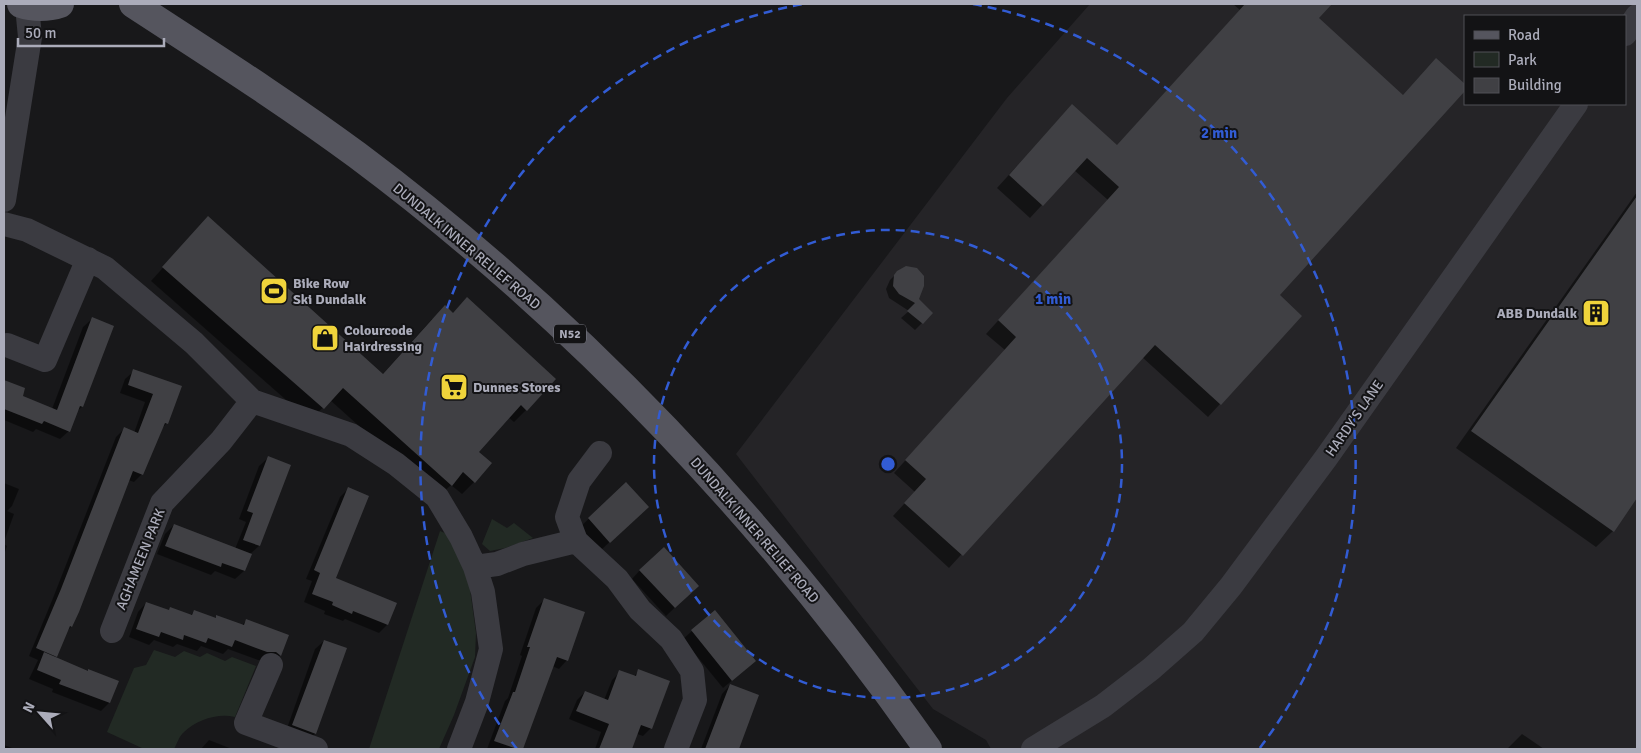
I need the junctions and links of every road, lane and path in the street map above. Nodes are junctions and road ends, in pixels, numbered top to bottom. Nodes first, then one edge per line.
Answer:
1 (60, 4) edge
2 (133, 4) edge
3 (24, 5) edge
4 (1637, 16) edge
5 (1626, 32) edge
6 (1575, 105) edge
7 (4, 200) edge
8 (4, 224) edge
9 (88, 259) junction
10 (7, 345) dead end
11 (252, 401) junction
12 (600, 453) dead end
13 (576, 541) junction
14 (475, 567) junction
15 (112, 631) dead end
16 (271, 665) dead end
17 (1103, 706) junction
18 (316, 749) edge
19 (459, 749) edge
20 (676, 749) edge
21 (928, 749) edge
22 (1033, 749) edge
23 (1060, 749) edge

1 - 3 main road
2 - 21 main road, DUNDALK INNER RELIEF ROAD / N52
3 - 7 street
4 - 5 street
6 - 17 street, HARDY'S LANE
8 - 9 street
9 - 10 street
9 - 11 street
11 - 14 street
11 - 15 street, AGHAMEEN PARK
12 - 13 street
13 - 14 street
13 - 20 street
14 - 19 street
16 - 18 street
17 - 22 street, HARDY'S LANE
17 - 23 street, HARDY'S LANE

